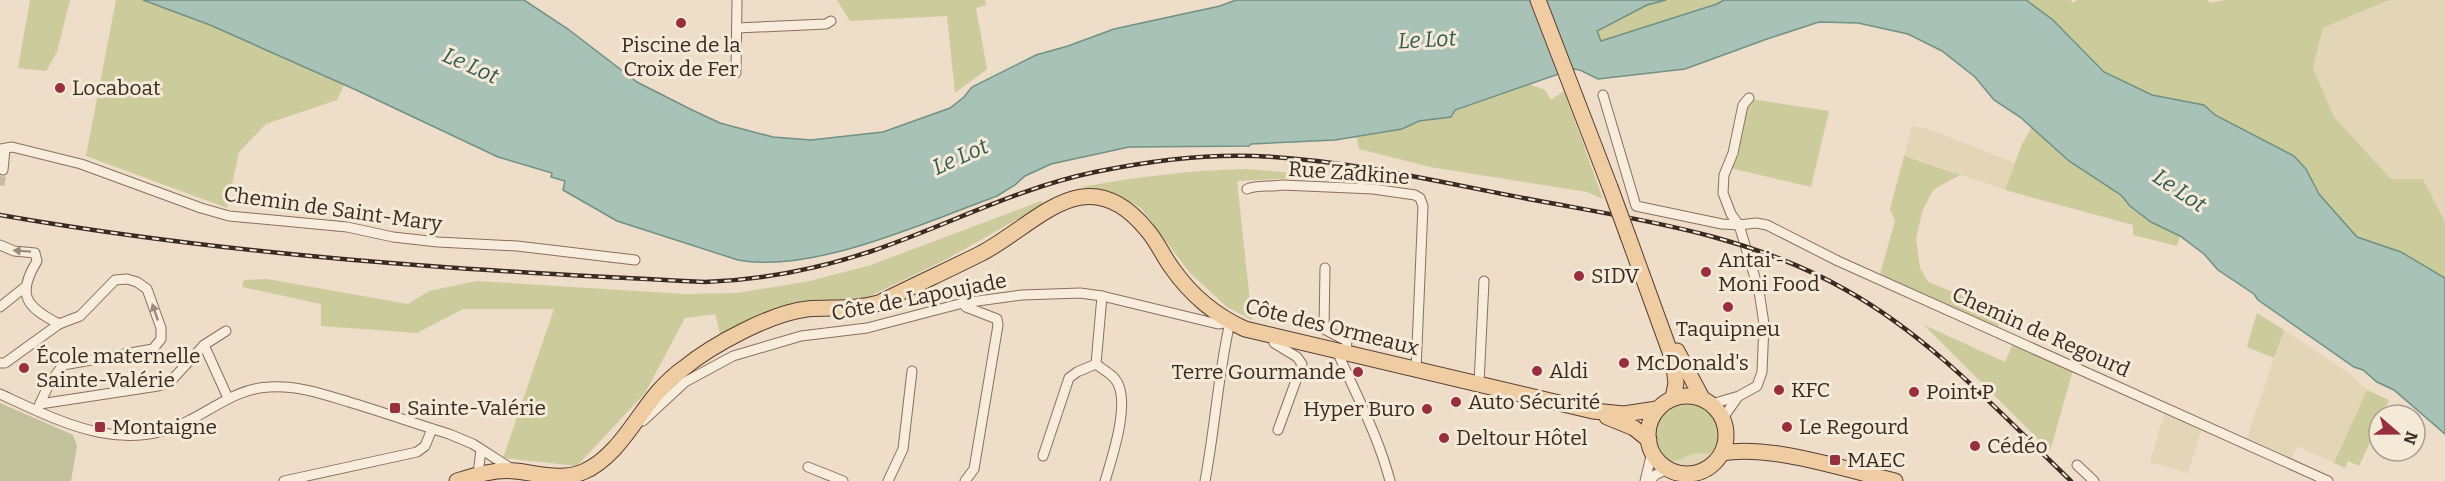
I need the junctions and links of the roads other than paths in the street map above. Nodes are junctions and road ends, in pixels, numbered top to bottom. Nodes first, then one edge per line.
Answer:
1 (737, 0) edge
2 (1538, 0) edge
3 (831, 21) dead end
4 (737, 28) junction
5 (736, 73) dead end
6 (1603, 95) dead end
7 (1749, 98) dead end
8 (2, 149) edge
9 (3, 170) dead end
10 (1247, 189) dead end
11 (1739, 225) junction
12 (0, 245) edge
13 (635, 260) dead end
14 (1324, 268) dead end
15 (1484, 281) dead end
16 (25, 287) junction
17 (1102, 296) junction
18 (963, 303) junction
19 (1654, 306) junction
20 (0, 307) edge
21 (1230, 322) junction
22 (59, 324) junction
23 (226, 331) dead end
24 (1273, 336) junction
25 (204, 345) junction
26 (1342, 352) junction
27 (0, 363) edge
28 (1096, 364) junction
29 (912, 370) dead end
30 (1416, 370) junction
31 (1479, 383) junction
32 (0, 394) edge
33 (1739, 396) junction
34 (228, 398) junction
35 (1673, 398) junction
36 (1707, 401) junction
37 (38, 407) junction
38 (1658, 409) junction
39 (1593, 411) junction
40 (636, 420) junction
41 (1724, 423) junction
42 (432, 429) junction
43 (1278, 430) dead end
44 (1650, 446) junction
45 (481, 450) junction
46 (1778, 454) junction
47 (1043, 456) dead end
48 (1719, 457) junction
49 (2077, 465) dead end
50 (808, 467) dead end
51 (1668, 469) junction
52 (514, 471) junction
53 (483, 473) junction
54 (543, 478) edge
55 (1690, 478) edge
56 (284, 481) edge
57 (457, 481) edge
58 (843, 481) edge
59 (888, 481) edge
60 (965, 481) edge
61 (1105, 481) edge
62 (1205, 481) edge
63 (1390, 481) edge
64 (1645, 481) edge
65 (1650, 481) edge
66 (1715, 481) edge
67 (1895, 481) edge
68 (2094, 481) edge
69 (2328, 481) edge

1 - 4 street
2 - 19 main road, bridge
3 - 4 street
4 - 5 street
6 - 11 street, Chemin de Regourd
7 - 11 street
8 - 9 street
8 - 13 street, Chemin de Saint-Mary
10 - 30 street, Rue Zadkine
11 - 33 street
11 - 69 street, Chemin de Regourd
16 -> 12 street
14 - 26 street
15 - 31 street
16 - 20 street
16 - 22 street
17 - 18 street, Côte de Lapoujade
17 - 21 street, Côte de Lapoujade
17 - 28 street
18 - 40 street, Côte de Lapoujade
18 - 60 street
19 - 35 main road
19 - 36 main road
21 - 24 main road, Côte des Ormeaux
21 - 40 main road, Côte des Ormeaux
21 - 62 street
22 - 27 street
37 -> 22 street
23 - 25 street
24 - 26 main road, Côte des Ormeaux
24 - 43 street
25 - 34 street
25 - 37 street
26 - 30 main road, Côte des Ormeaux
26 - 63 street
28 - 47 street
28 - 61 street
29 - 59 street
30 - 31 main road, Côte des Ormeaux
31 - 39 main road, Côte des Ormeaux
32 - 37 street
33 - 36 street
33 - 41 street
34 - 37 street
34 - 42 street
35 - 36 main road
35 - 38 main road
36 - 41 main road
38 - 39 main road, Côte des Ormeaux
38 - 44 main road
39 - 44 main road, Côte des Ormeaux
40 - 54 main road, Côte des Ormeaux
41 - 46 main road
41 - 48 main road
42 - 45 street
42 - 56 street
44 - 51 main road
44 - 64 street
45 - 52 street
45 - 53 street
46 - 48 main road
46 - 67 main road
48 - 55 main road
48 - 66 main road
49 - 68 street
50 - 58 street
51 - 55 main road
51 - 65 street
52 - 53 main road, Côte des Ormeaux
52 - 54 main road, Côte des Ormeaux
53 - 57 main road, Côte des Ormeaux

